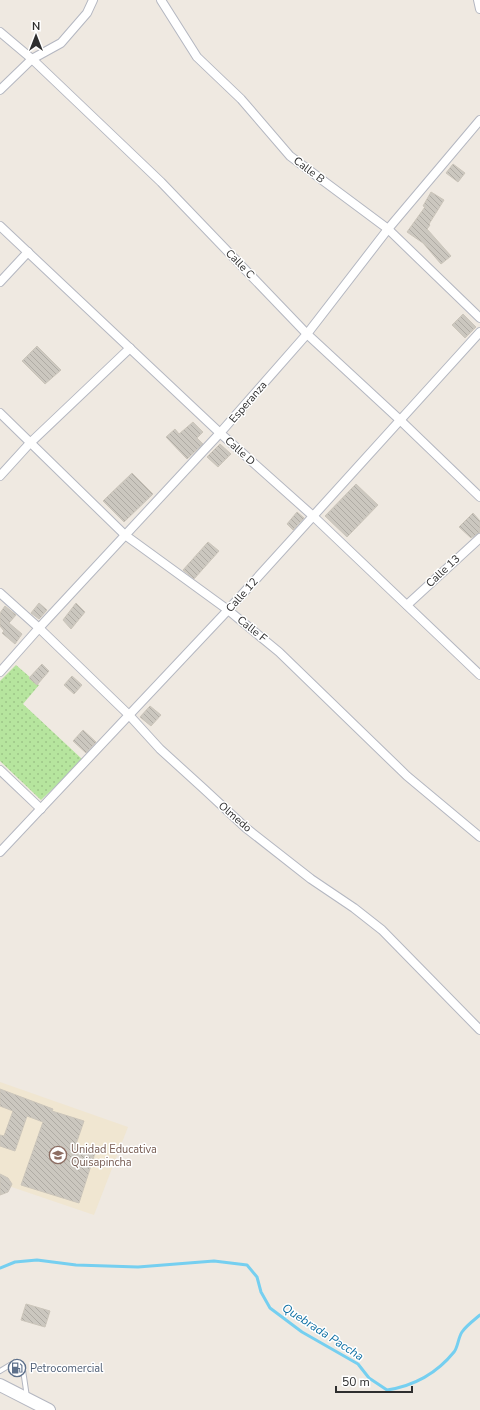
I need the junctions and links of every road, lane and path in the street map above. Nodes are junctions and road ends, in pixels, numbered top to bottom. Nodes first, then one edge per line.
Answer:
1 (93, 0) edge
2 (162, 0) edge
3 (478, 0) edge
4 (480, 9) edge
5 (0, 32) edge
6 (32, 59) junction
7 (0, 90) edge
8 (480, 120) edge
9 (0, 226) edge
10 (388, 229) junction
11 (28, 252) junction
12 (0, 282) edge
13 (480, 318) edge
14 (480, 332) edge
15 (307, 334) junction
16 (130, 348) junction
17 (0, 413) edge
18 (400, 420) junction
19 (220, 433) junction
20 (30, 442) junction
21 (0, 476) edge
22 (480, 497) edge
23 (313, 516) junction
24 (125, 535) junction
25 (480, 538) edge
26 (0, 593) edge
27 (407, 605) junction
28 (228, 610) junction
29 (39, 628) junction
30 (0, 672) edge
31 (480, 675) edge
32 (129, 715) junction
33 (0, 770) edge
34 (41, 809) junction
35 (480, 837) edge
36 (0, 852) edge
37 (480, 1030) edge
38 (10, 1365) dead end
39 (23, 1370) dead end
40 (0, 1371) edge
41 (0, 1385) edge
42 (28, 1401) junction
43 (48, 1410) edge

1 - 6 street
2 - 10 street, Calle B
3 - 4 street
5 - 6 street, Calle C
6 - 7 street
6 - 15 street, Calle C
8 - 10 street, Esperanza
9 - 11 street, Calle D
10 - 13 street, Calle B
10 - 15 street, Esperanza
11 - 12 street
11 - 16 street, Calle D
14 - 18 street, Calle 12
15 - 18 street, Calle C
15 - 19 street, Esperanza
16 - 19 street, Calle D
16 - 20 street
17 - 20 street, Calle F
18 - 22 street, Calle C
18 - 23 street, Calle 12
19 - 23 street, Calle D
19 - 24 street, Esperanza
20 - 21 street
20 - 24 street, Calle F
23 - 27 street, Calle D
23 - 28 street, Calle 12
24 - 28 street, Calle F
24 - 29 street, Esperanza
25 - 27 street, Calle 13
26 - 29 street, Olmedo
27 - 31 street, Calle D
28 - 32 street, Calle 12
28 - 35 street, Calle F
29 - 30 street, Esperanza
29 - 32 street, Olmedo
32 - 34 street, Calle 12
32 - 37 street, Olmedo
33 - 34 street
34 - 36 street, Calle 12
38 - 40 lane
39 - 42 lane
41 - 42 street
42 - 43 street

